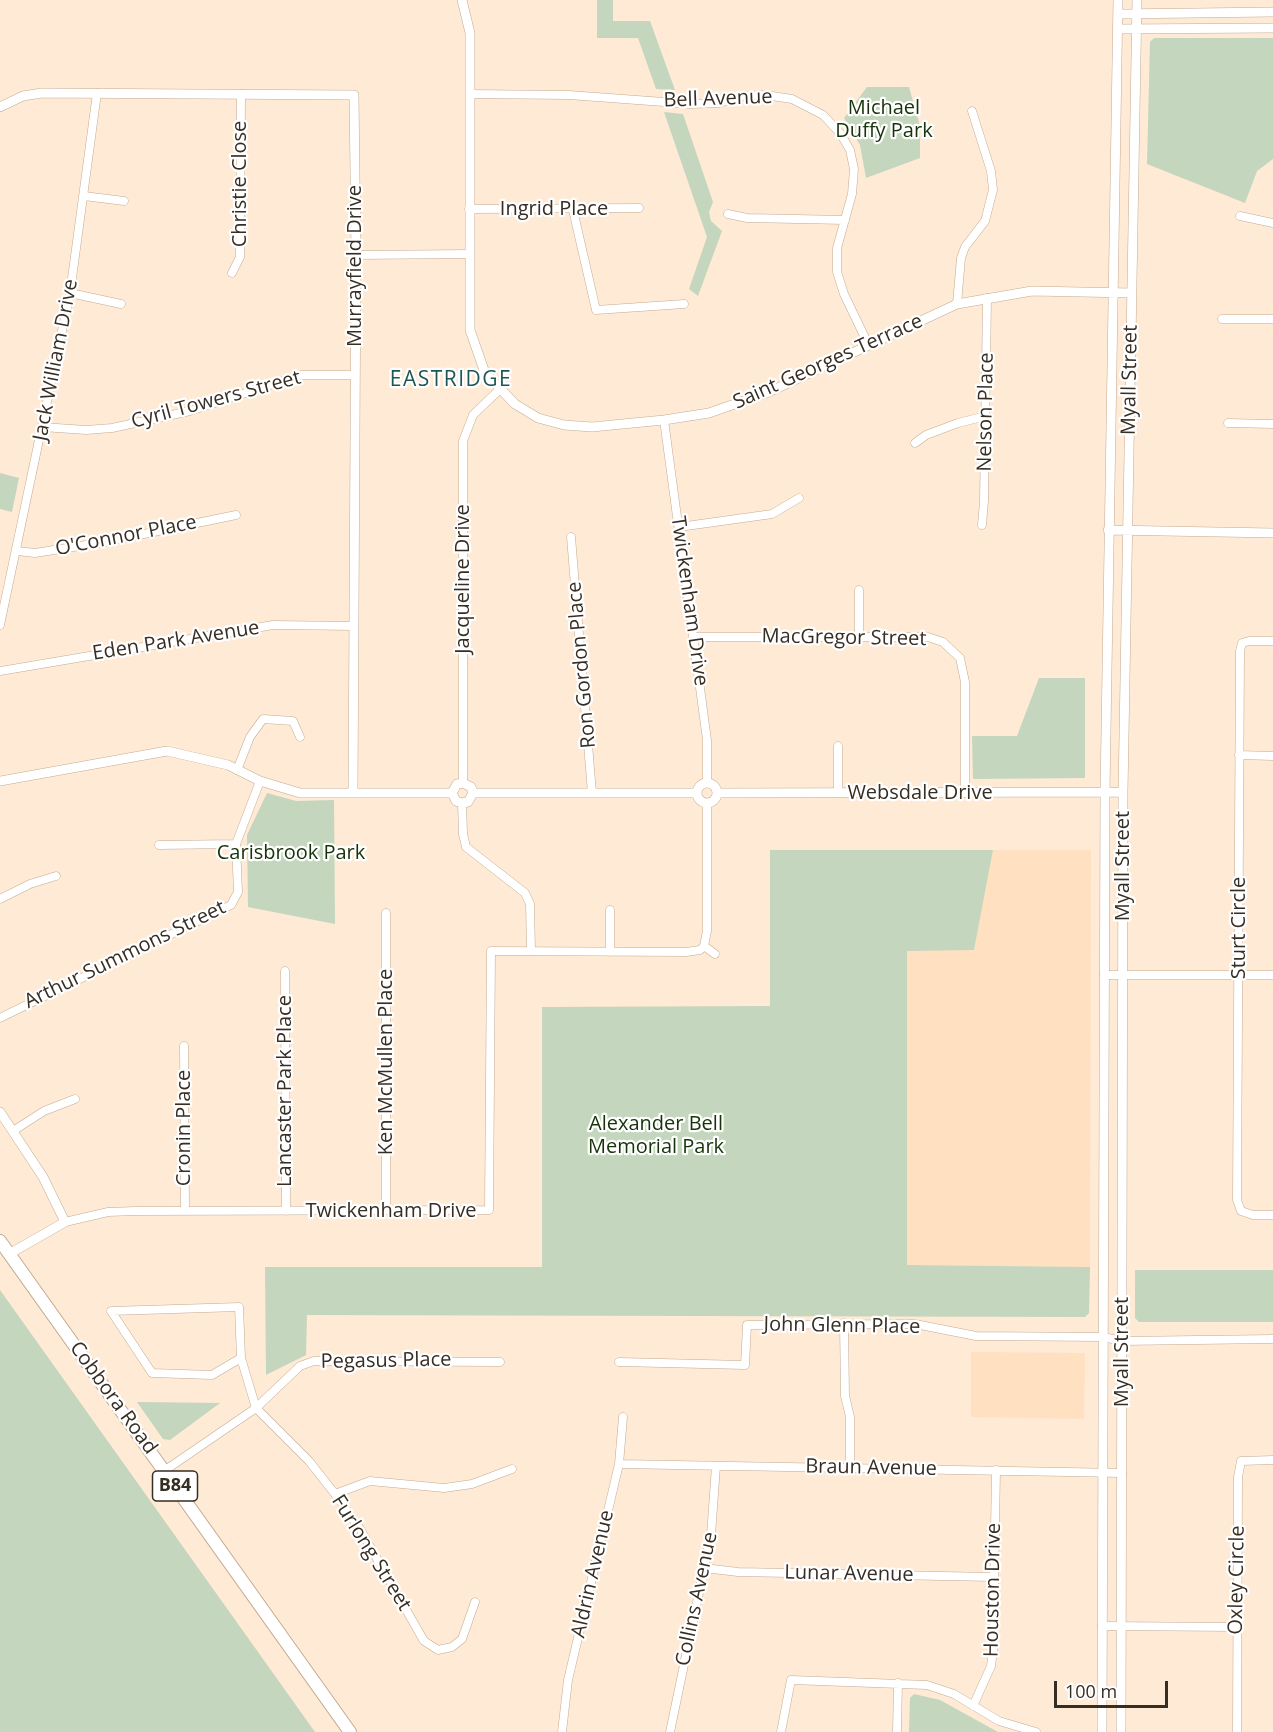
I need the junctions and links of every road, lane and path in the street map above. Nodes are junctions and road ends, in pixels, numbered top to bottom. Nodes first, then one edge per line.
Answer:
1 (462, 0) edge
2 (1118, 0) edge
3 (1137, 0) edge
4 (1273, 12) edge
5 (1137, 13) junction
6 (1118, 14) junction
7 (1118, 28) junction
8 (1137, 28) junction
9 (1273, 28) edge
10 (97, 93) junction
11 (241, 94) junction
12 (470, 94) junction
13 (0, 107) edge
14 (972, 111) dead end
15 (84, 196) junction
16 (124, 201) dead end
17 (639, 208) dead end
18 (469, 209) junction
19 (573, 210) junction
20 (728, 214) dead end
21 (1240, 216) dead end
22 (845, 220) junction
23 (1273, 223) edge
24 (469, 254) junction
25 (356, 255) junction
26 (232, 273) dead end
27 (1112, 292) junction
28 (70, 293) junction
29 (1131, 293) junction
30 (987, 298) junction
31 (121, 304) dead end
32 (684, 304) dead end
33 (957, 304) junction
34 (1222, 319) dead end
35 (1273, 319) edge
36 (868, 344) junction
37 (355, 375) junction
38 (500, 390) junction
39 (986, 416) junction
40 (664, 420) junction
41 (1228, 423) dead end
42 (1273, 424) edge
43 (42, 427) junction
44 (915, 443) dead end
45 (799, 498) dead end
46 (236, 515) dead end
47 (982, 525) dead end
48 (679, 527) junction
49 (1108, 530) junction
50 (1127, 531) junction
51 (1273, 532) edge
52 (571, 537) dead end
53 (16, 551) junction
54 (859, 590) dead end
55 (0, 625) edge
56 (354, 626) junction
57 (694, 637) junction
58 (859, 637) junction
59 (1273, 641) edge
60 (0, 671) edge
61 (300, 737) dead end
62 (838, 746) dead end
63 (1239, 755) junction
64 (1273, 756) edge
65 (237, 770) junction
66 (0, 781) edge
67 (260, 781) junction
68 (707, 782) junction
69 (463, 783) junction
70 (1105, 792) junction
71 (1123, 792) junction
72 (353, 793) junction
73 (452, 793) junction
74 (473, 793) junction
75 (592, 793) junction
76 (697, 793) junction
77 (718, 793) junction
78 (838, 793) junction
79 (965, 793) junction
80 (707, 803) junction
81 (462, 804) junction
82 (236, 844) junction
83 (159, 845) dead end
84 (56, 876) dead end
85 (0, 899) edge
86 (610, 910) dead end
87 (386, 913) dead end
88 (704, 946) junction
89 (531, 951) junction
90 (610, 952) junction
91 (715, 954) dead end
92 (285, 971) dead end
93 (1104, 975) junction
94 (1123, 975) junction
95 (1238, 975) junction
96 (1273, 975) edge
97 (0, 1018) edge
98 (184, 1046) dead end
99 (75, 1099) dead end
100 (0, 1112) edge
101 (13, 1131) junction
102 (185, 1210) junction
103 (386, 1210) junction
104 (286, 1211) junction
105 (1273, 1215) edge
106 (65, 1222) junction
107 (0, 1241) edge
108 (9, 1254) junction
109 (844, 1323) junction
110 (1102, 1337) junction
111 (1273, 1340) edge
112 (1122, 1341) junction
113 (242, 1358) junction
114 (500, 1362) dead end
115 (619, 1362) dead end
116 (256, 1408) junction
117 (623, 1416) dead end
118 (1273, 1460) edge
119 (619, 1464) junction
120 (716, 1466) junction
121 (850, 1468) junction
122 (512, 1469) dead end
123 (996, 1470) junction
124 (164, 1471) junction
125 (1102, 1473) junction
126 (1122, 1473) junction
127 (335, 1494) junction
128 (704, 1568) junction
129 (993, 1577) junction
130 (475, 1602) dead end
131 (1102, 1626) junction
132 (1121, 1626) junction
133 (1236, 1627) junction
134 (898, 1683) junction
135 (973, 1706) junction
136 (350, 1732) edge
137 (562, 1732) edge
138 (670, 1732) edge
139 (781, 1732) edge
140 (897, 1732) edge
141 (1036, 1732) edge
142 (1102, 1732) edge
143 (1121, 1732) edge
144 (1237, 1732) edge

1 - 12 street, Saint Georges Terrace
2 - 6 street, Myall Street
3 - 5 street, Myall Street
4 - 5 street
5 - 6 street
5 - 8 street, Myall Street
6 - 7 street, Myall Street
7 - 8 street
7 - 27 street, Myall Street
8 - 9 street
8 - 29 street, Myall Street
10 - 11 street, Murrayfield Drive
10 - 13 street, Murrayfield Drive
10 - 15 street, Jack William Drive
11 - 25 street, Murrayfield Drive
11 - 26 street, Christie Close
12 - 18 street, Saint Georges Terrace
12 - 22 street, Bell Avenue
14 - 33 street
15 - 16 street
15 - 28 street, Jack William Drive
17 - 19 street, Ingrid Place
18 - 19 street, Ingrid Place
18 - 24 street, Saint Georges Terrace
19 - 32 street
20 - 22 street
21 - 23 street
22 - 36 street, Bell Avenue
24 - 25 street
24 - 38 street, Saint Georges Terrace
25 - 37 street, Murrayfield Drive
27 - 29 street, Saint Georges Terrace
27 - 30 street, Saint Georges Terrace
27 - 49 street, Myall Street
28 - 31 street
28 - 43 street, Jack William Drive
29 - 50 street, Myall Street
30 - 33 street, Saint Georges Terrace
30 - 39 street, Nelson Place
33 - 36 street, Saint Georges Terrace
34 - 35 street
36 - 40 street, Saint Georges Terrace
37 - 43 street, Cyril Towers Street
37 - 56 street, Murrayfield Drive
38 - 40 street, Saint Georges Terrace
38 - 69 street, Jacqueline Drive
39 - 44 street
39 - 47 street, Nelson Place
40 - 48 street, Twickenham Drive
41 - 42 street
43 - 53 street, Jack William Drive
45 - 48 street
46 - 53 street, O'Connor Place
48 - 57 street, Twickenham Drive
49 - 50 street
49 - 70 street, Myall Street
50 - 51 street
50 - 71 street, Myall Street
52 - 75 street, Ron Gordon Place
53 - 55 street, Jack William Drive
54 - 58 street
56 - 60 street, Eden Park Avenue
56 - 72 street, Murrayfield Drive
57 - 58 street, MacGregor Street
57 - 68 street, Twickenham Drive
58 - 79 street, MacGregor Street
59 - 63 street, Sturt Circle
61 - 65 street
62 - 78 street
63 - 64 street
63 - 95 street, Sturt Circle
65 - 66 street
65 - 67 street
67 - 72 street
67 - 82 street, Arthur Summons Street
68 - 76 street
68 - 77 street
69 - 73 street
69 - 74 street
70 - 71 street, Websdale Drive
70 - 79 street, Websdale Drive
70 - 93 street, Myall Street
71 - 94 street, Myall Street
72 - 73 street
73 - 81 street
74 - 75 street
74 - 81 street
75 - 76 street
76 - 80 street
77 - 78 street, Websdale Drive
77 - 80 street
78 - 79 street, Websdale Drive
80 - 88 street
81 - 89 street
82 - 83 street
82 - 97 street, Arthur Summons Street
84 - 85 street
86 - 90 street
87 - 103 street, Ken McMullen Place
88 - 90 street, Twickenham Drive
88 - 91 street
89 - 90 street, Twickenham Drive
89 - 103 street, Twickenham Drive
92 - 104 street, Lancaster Park Place
93 - 94 street
93 - 110 street, Myall Street
94 - 95 street
94 - 112 street, Myall Street
95 - 96 street
95 - 105 street, Sturt Circle
98 - 102 street, Cronin Place
99 - 101 street
100 - 101 street
101 - 106 street
102 - 104 street, Twickenham Drive
102 - 106 street, Twickenham Drive
103 - 104 street, Twickenham Drive
106 - 108 street, Twickenham Drive
107 - 108 main road, Cobbora Road / B84
108 - 124 main road, Cobbora Road / B84
109 - 110 street, John Glenn Place
109 - 115 street, John Glenn Place
109 - 121 street
110 - 112 street, John Glenn Place
110 - 125 street, Myall Street
111 - 112 street, John Glenn Place
112 - 126 street, Myall Street
113 - 113 street
113 - 116 street
114 - 116 street, Pegasus Place
116 - 124 street, Pegasus Place
116 - 127 street, Furlong Street
117 - 119 street, Aldrin Avenue
118 - 133 street, Oxley Circle
119 - 120 street, Braun Avenue
119 - 137 street, Aldrin Avenue
120 - 121 street, Braun Avenue
120 - 128 street, Collins Avenue
121 - 123 street, Braun Avenue
122 - 127 street
123 - 125 street, Braun Avenue
123 - 129 street, Houston Drive
124 - 136 main road, Cobbora Road / B84
125 - 126 street, Braun Avenue
125 - 131 street, Myall Street
126 - 132 street, Myall Street
127 - 130 street, Furlong Street
128 - 129 street, Lunar Avenue
128 - 138 street, Collins Avenue
129 - 135 street, Houston Drive
131 - 132 street
131 - 142 street, Myall Street
132 - 133 street
132 - 143 street, Myall Street
133 - 144 street, Oxley Circle
134 - 135 street
134 - 139 street
134 - 140 street
135 - 141 street

